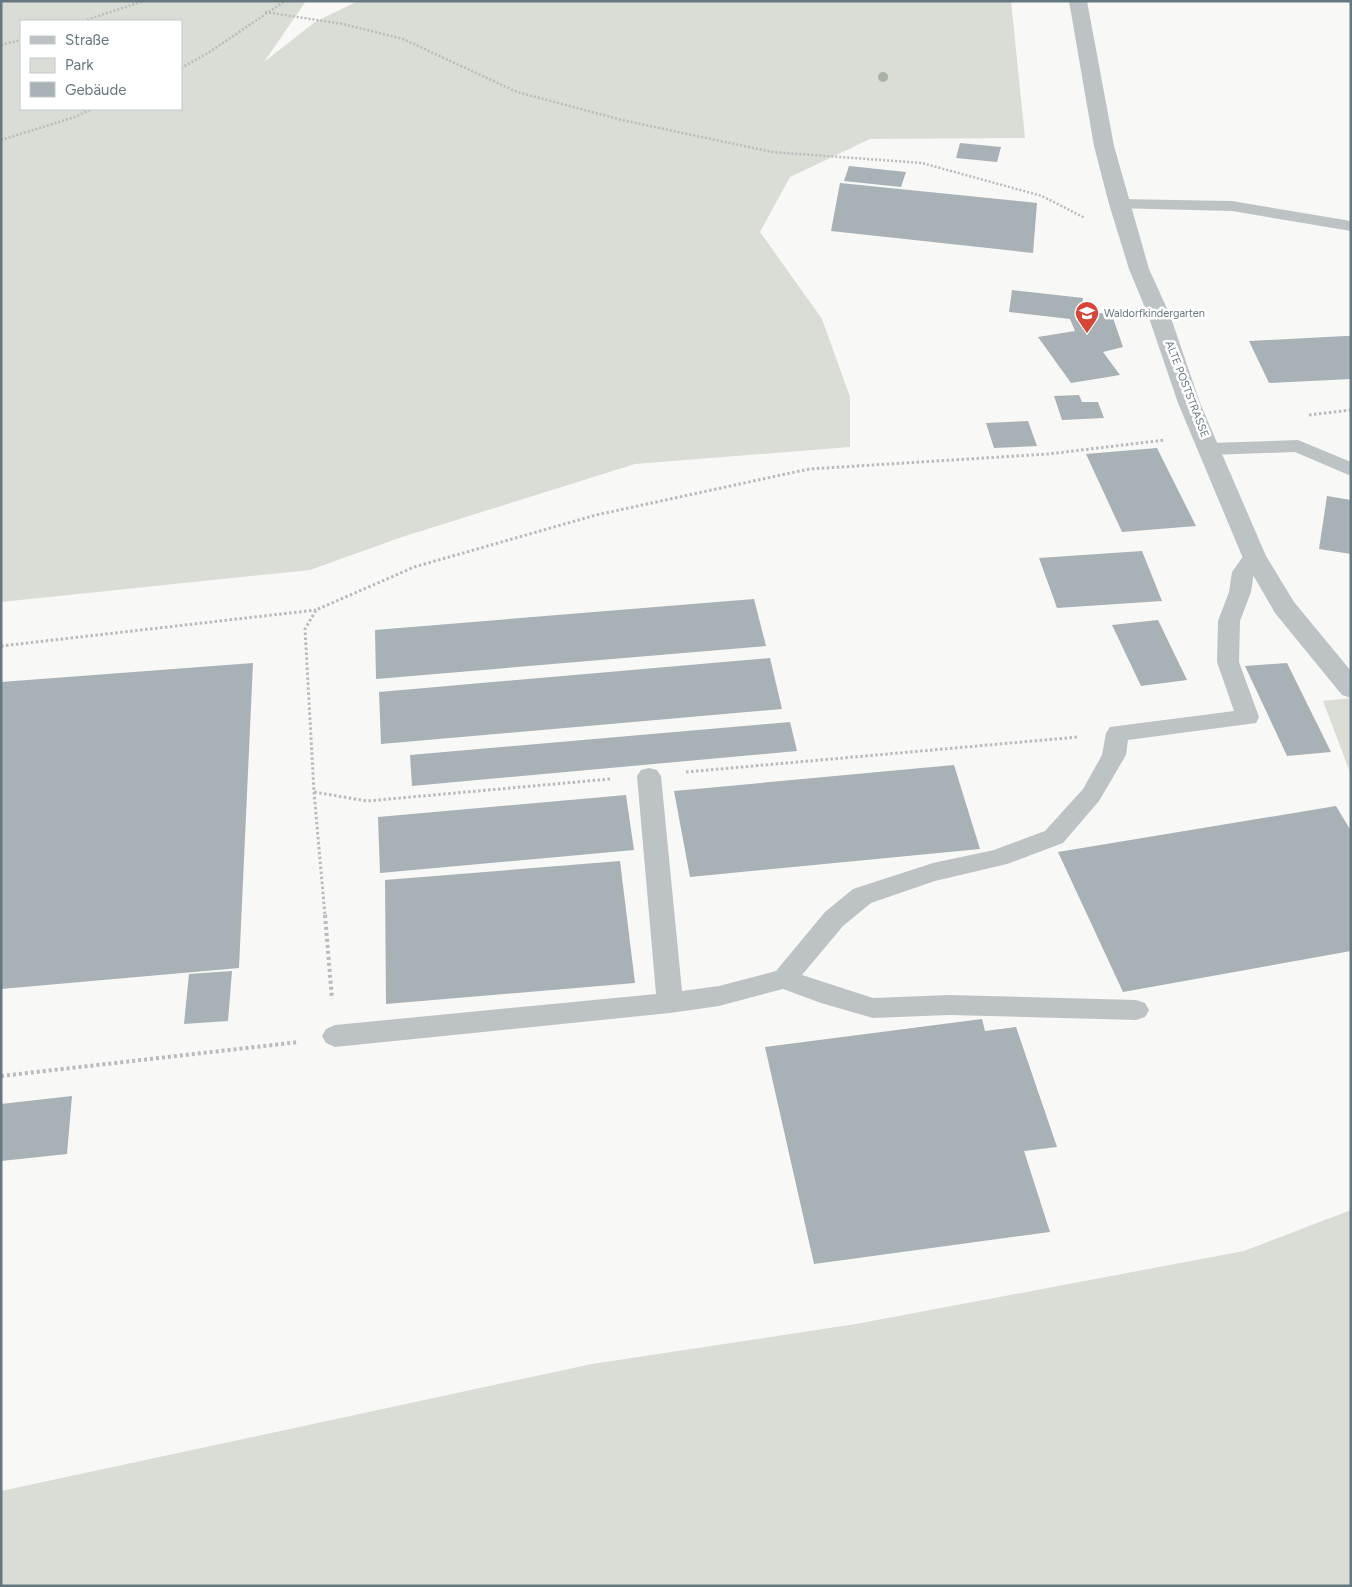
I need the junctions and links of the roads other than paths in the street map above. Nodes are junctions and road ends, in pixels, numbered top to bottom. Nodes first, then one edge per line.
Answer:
1 (1078, 1) edge
2 (1119, 204) junction
3 (1351, 226) edge
4 (1210, 449) junction
5 (1351, 470) edge
6 (1254, 556) junction
7 (1351, 689) edge
8 (1118, 734) joint
9 (649, 776) road end
10 (784, 979) junction
11 (670, 1003) junction
12 (1136, 1010) dead end
13 (335, 1036) road end

1 - 2 street, ALTE POSTSTRASSE
2 - 3 lane
2 - 4 street, ALTE POSTSTRASSE
4 - 5 lane
4 - 6 street, ALTE POSTSTRASSE
6 - 7 street, ALTE POSTSTRASSE
6 - 8 lane
8 - 10 lane
9 - 11 lane
10 - 11 lane
10 - 12 lane
11 - 13 lane

